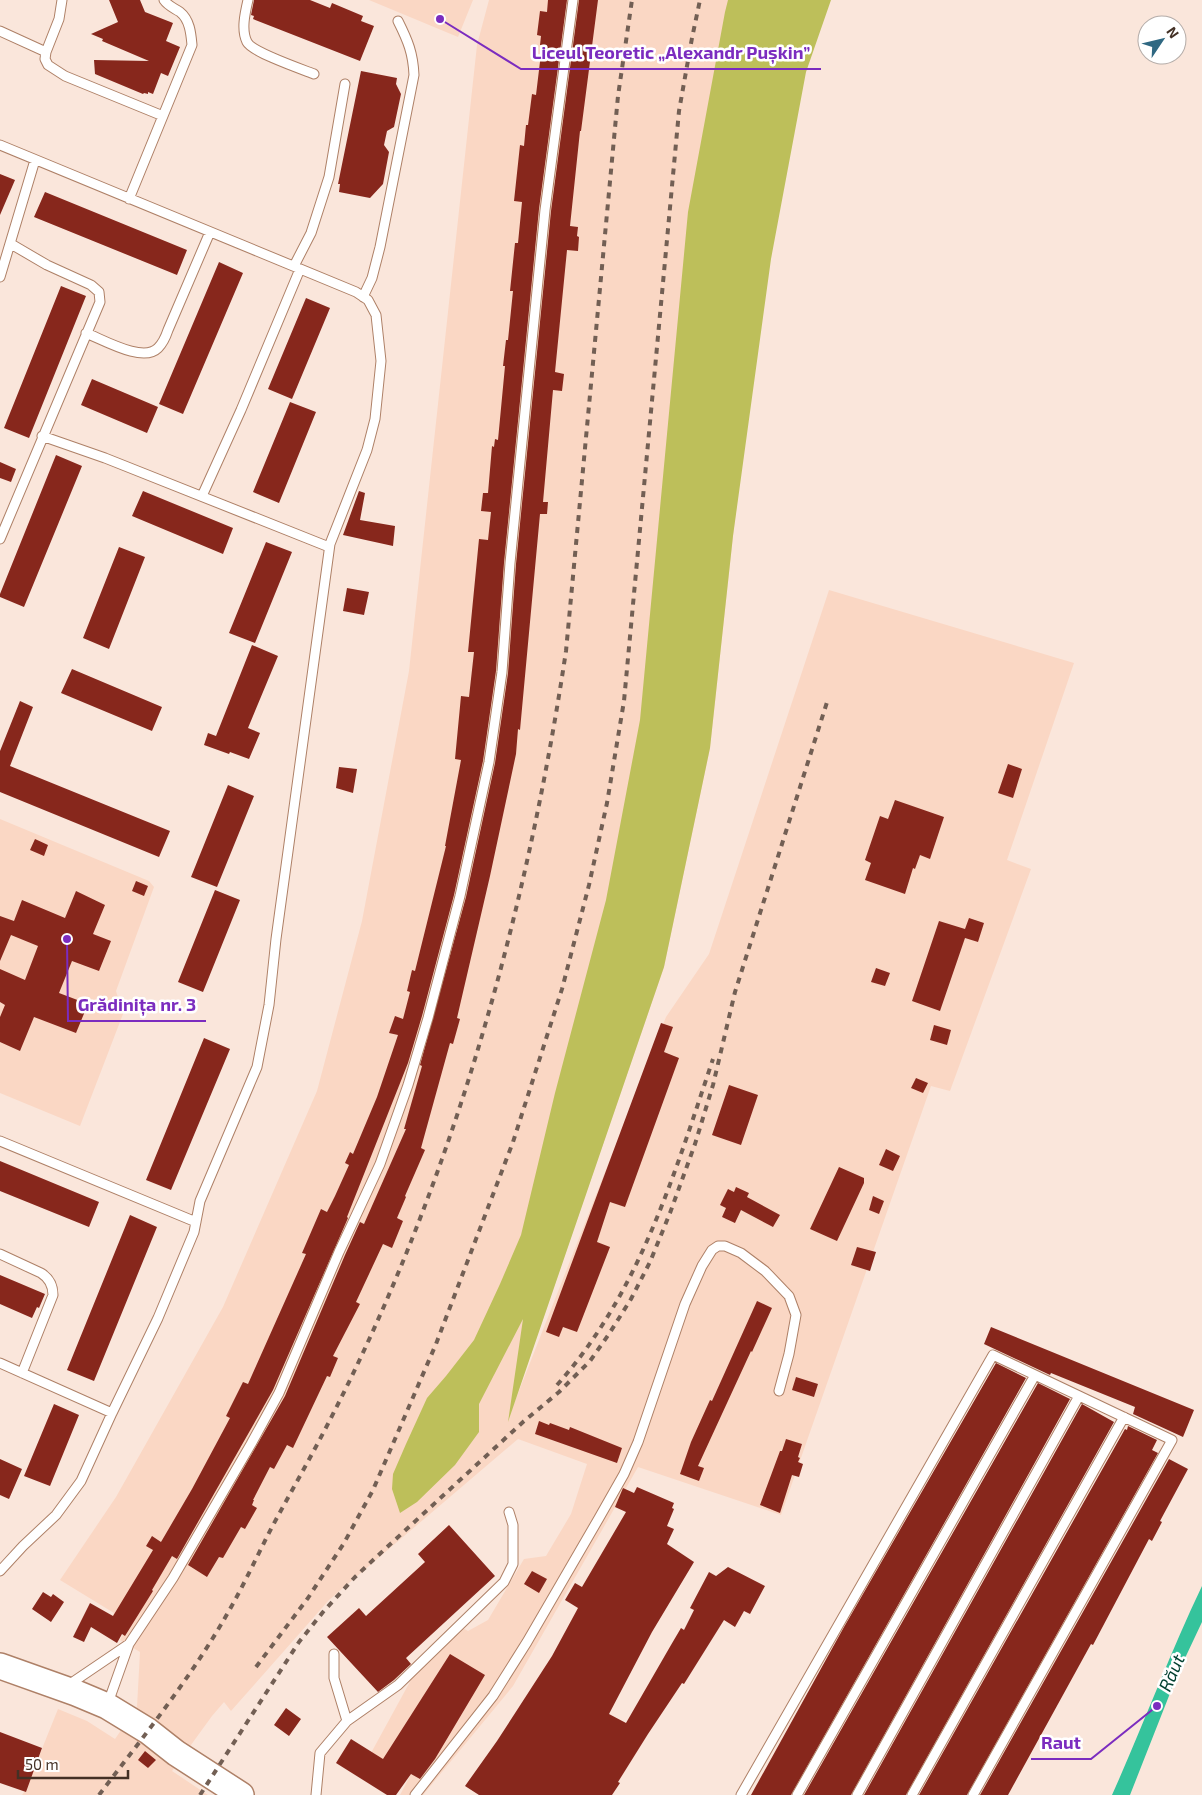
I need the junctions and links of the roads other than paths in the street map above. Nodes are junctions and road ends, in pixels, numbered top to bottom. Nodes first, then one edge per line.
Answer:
1 (62, 0) edge
2 (164, 0) edge
3 (248, 0) edge
4 (573, 0) edge
5 (398, 21) dead end
6 (0, 30) edge
7 (46, 52) junction
8 (314, 74) dead end
9 (345, 84) dead end
10 (163, 116) junction
11 (0, 145) edge
12 (35, 160) junction
13 (129, 198) junction
14 (210, 232) junction
15 (11, 244) junction
16 (297, 268) junction
17 (0, 277) edge
18 (363, 297) junction
19 (86, 333) junction
20 (42, 436) junction
21 (202, 496) junction
22 (0, 539) edge
23 (329, 547) junction
24 (0, 1141) edge
25 (196, 1222) junction
26 (0, 1254) edge
27 (0, 1363) edge
28 (22, 1373) junction
29 (1035, 1375) junction
30 (779, 1391) dead end
31 (1079, 1396) junction
32 (112, 1413) junction
33 (1124, 1418) junction
34 (509, 1512) dead end
35 (0, 1572) edge
36 (129, 1644) junction
37 (334, 1654) dead end
38 (0, 1666) edge
39 (64, 1689) junction
40 (107, 1706) junction
41 (347, 1721) junction
42 (241, 1795) edge
43 (316, 1795) edge
44 (415, 1795) edge
45 (741, 1795) edge
46 (797, 1795) edge
47 (858, 1795) edge
48 (912, 1795) edge
49 (973, 1795) edge

1 - 7 lane
2 - 10 lane
3 - 8 lane
4 - 36 lane
5 - 18 lane
6 - 7 lane
7 - 10 lane
9 - 16 lane
10 - 13 lane
11 - 12 lane
12 - 13 lane
12 - 15 lane
13 - 14 lane
14 - 16 lane
14 - 19 lane
15 - 17 lane
15 - 19 lane
16 - 18 lane
16 - 21 lane
18 - 23 lane
19 - 20 lane
20 - 21 lane
20 - 22 lane
21 - 23 lane
23 - 25 lane
24 - 25 lane
25 - 32 lane
26 - 28 lane
27 - 28 lane
28 - 32 lane
29 - 31 lane
29 - 45 lane
29 - 46 lane
30 - 44 lane
31 - 33 lane
31 - 47 lane
32 - 35 lane
33 - 48 lane
33 - 49 lane
34 - 41 lane
36 - 39 lane
36 - 40 lane
37 - 41 lane
38 - 39 main road
39 - 40 main road
40 - 42 main road
41 - 43 lane

